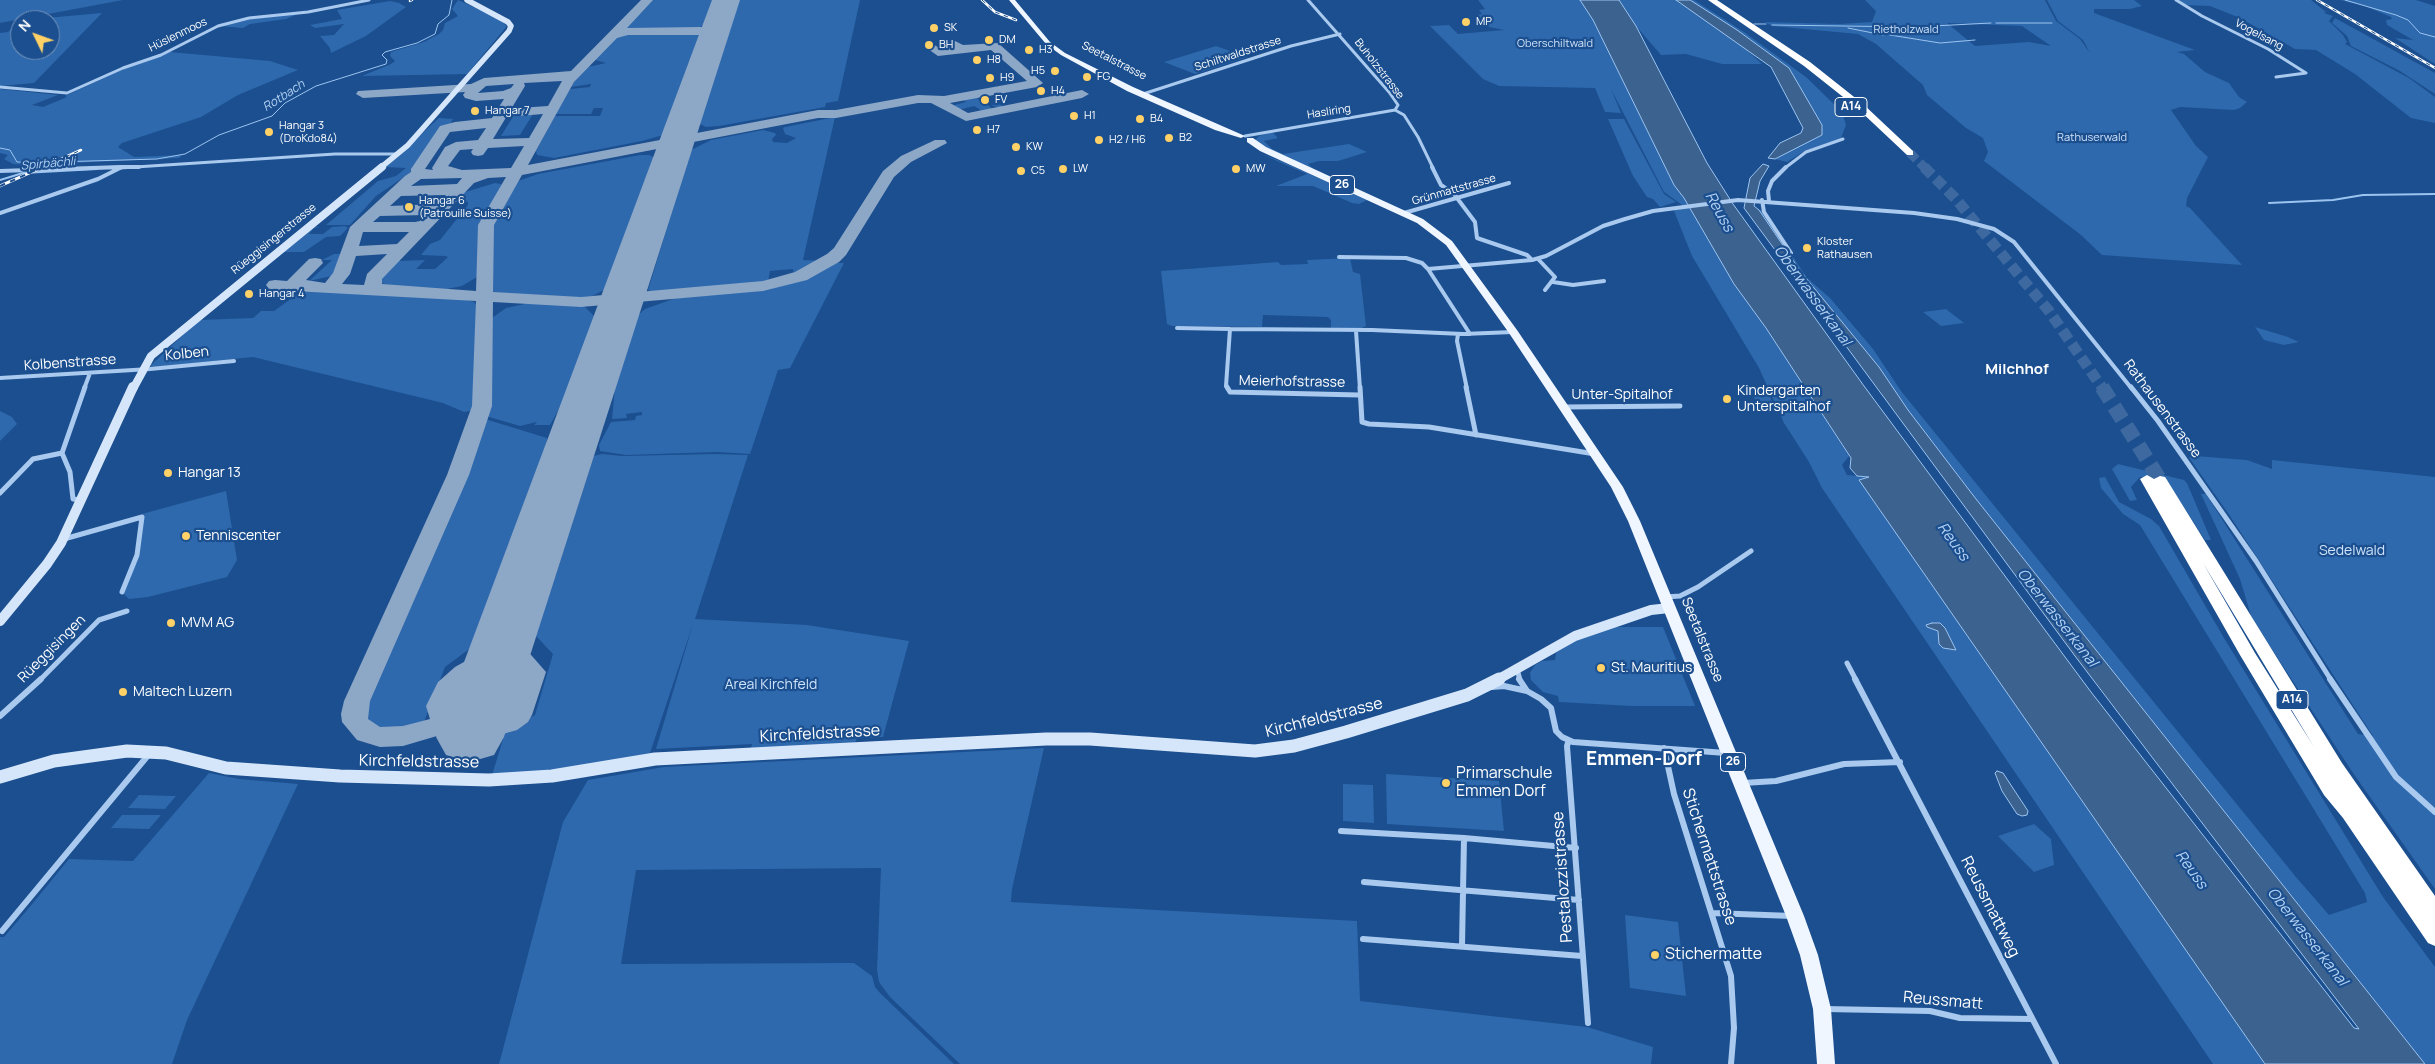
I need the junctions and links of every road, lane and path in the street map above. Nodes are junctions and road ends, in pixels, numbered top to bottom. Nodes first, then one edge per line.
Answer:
1 (369, 0) edge
2 (467, 0) edge
3 (1012, 0) edge
4 (1308, 0) edge
5 (1704, 0) edge
6 (1712, 0) edge
7 (2176, 0) edge
8 (1340, 34) junction
9 (2276, 77) dead end
10 (0, 87) edge
11 (1143, 94) junction
12 (1395, 110) junction
13 (1218, 128) junction
14 (1266, 132) junction
15 (1246, 139) junction
16 (1842, 139) dead end
17 (398, 154) junction
18 (122, 166) junction
19 (0, 171) edge
20 (1508, 183) dead end
21 (1458, 199) junction
22 (1766, 200) junction
23 (0, 213) edge
24 (1404, 213) junction
25 (1791, 253) dead end
26 (1339, 257) dead end
27 (1538, 259) junction
28 (1532, 260) junction
29 (1464, 266) junction
30 (1428, 269) junction
31 (1604, 281) dead end
32 (1554, 282) junction
33 (1545, 290) dead end
34 (1177, 328) dead end
35 (1230, 329) junction
36 (1356, 331) junction
37 (1513, 332) junction
38 (1458, 334) junction
39 (1470, 334) junction
40 (234, 361) dead end
41 (142, 369) junction
42 (90, 373) junction
43 (0, 378) edge
44 (1359, 395) junction
45 (1680, 406) dead end
46 (1564, 407) junction
47 (1476, 436) junction
48 (62, 454) junction
49 (1595, 454) junction
50 (0, 494) edge
51 (81, 500) junction
52 (64, 539) junction
53 (1751, 551) dead end
54 (122, 592) dead end
55 (1667, 603) junction
56 (126, 611) dead end
57 (0, 621) edge
58 (1847, 664) dead end
59 (1517, 669) junction
60 (1485, 687) junction
61 (1527, 691) junction
62 (0, 716) edge
63 (1569, 740) junction
64 (1664, 748) junction
65 (152, 751) junction
66 (1729, 753) junction
67 (1900, 762) junction
68 (0, 777) edge
69 (1742, 784) junction
70 (2331, 790) junction
71 (2435, 812) edge
72 (1341, 831) dead end
73 (1464, 838) junction
74 (1576, 848) junction
75 (1364, 882) dead end
76 (1462, 889) junction
77 (1580, 900) junction
78 (2435, 912) edge
79 (1712, 913) junction
80 (1795, 916) junction
81 (2, 931) dead end
82 (2435, 937) edge
83 (1363, 939) dead end
84 (1462, 946) junction
85 (2435, 950) edge
86 (1582, 956) junction
87 (1822, 1009) junction
88 (2032, 1020) junction
89 (1588, 1024) dead end
90 (1731, 1064) edge
91 (1826, 1064) edge
92 (2056, 1064) edge

1 - 10 street, Hüslenmoos
2 - 17 street, Rüeggisingerstrasse
3 - 11 main road, Seetalstrasse / 26
4 - 8 street, Buholzstrasse
5 - 6 highway, A14
7 - 9 street, Vogelsang
8 - 11 street, Schiltwaldstrasse
8 - 12 street, Buholzstrasse
11 - 13 main road, Seetalstrasse / 26
12 - 14 street, Hasliring
12 - 21 street, Buholzstrasse
13 - 15 main road, Seetalstrasse / 26
13 - 15 main road, Seetalstrasse / 26
14 - 15 street, Hasliring
14 - 15 street, Hasliring
15 - 24 main road, Seetalstrasse / 26
16 - 22 street
17 - 18 street
17 - 41 street, Rüeggisingerstrasse
18 - 19 street
18 - 23 street
20 - 21 street, Grünmattstrasse
21 - 24 street, Grünmattstrasse
21 - 28 street, Buholzstrasse
22 - 25 street
22 - 27 street, Rathausenstrasse
22 - 71 street, Rathausenstrasse
24 - 29 main road, Seetalstrasse / 26
26 - 30 street
27 - 28 street
27 - 32 street
28 - 29 street
29 - 30 street
29 - 37 main road, Seetalstrasse / 26
30 - 39 street
31 - 32 street
32 - 33 street
34 - 35 street
35 - 36 street
35 - 44 street, Meierhofstrasse
36 - 38 street
36 - 44 street, Meierhofstrasse
37 - 39 street
37 - 46 main road, Seetalstrasse / 26
38 - 39 street
38 - 47 street
40 - 41 street, Kolben
41 - 42 street, Kolbenstrasse
41 - 51 street, Rüeggisingerstrasse
42 - 43 street, Kolbenstrasse
42 - 48 street
44 - 47 street, Meierhofstrasse
45 - 46 street, Unter-Spitalhof
46 - 49 main road, Seetalstrasse / 26
47 - 49 street, Meierhofstrasse
48 - 50 street
48 - 51 street
49 - 55 main road, Seetalstrasse / 26
51 - 52 street, Rüeggisingerstrasse
52 - 54 street
52 - 57 street, Rüeggisingerstrasse
53 - 55 street
55 - 59 street, Kirchfeldstrasse
55 - 66 main road, Seetalstrasse / 26
56 - 62 street, Rüeggisingen
58 - 67 street, Reussmattweg
59 - 60 street, Kirchfeldstrasse
59 - 61 street
60 - 61 street, Kirchfeldstrasse
60 - 65 street, Kirchfeldstrasse
61 - 63 street, Kirchfeldstrasse
63 - 64 street
63 - 74 street, Pestalozzistrasse
64 - 66 street
64 - 79 street, Stichermattstrasse
65 - 68 street, Kirchfeldstrasse
65 - 81 street
66 - 69 main road, Seetalstrasse / 26
67 - 69 street
67 - 88 street, Reussmattweg
69 - 80 main road, Seetalstrasse / 26
70 - 78 highway, A14
70 - 82 highway, A14
70 - 85 highway, A14
72 - 73 street
73 - 74 street
73 - 76 street
74 - 77 street, Pestalozzistrasse
75 - 76 street
76 - 77 street
76 - 84 street
77 - 86 street, Pestalozzistrasse
79 - 80 street
79 - 90 street, Stichermattstrasse
80 - 87 main road, Seetalstrasse / 26
83 - 84 street
84 - 86 street
86 - 89 street, Pestalozzistrasse
87 - 88 street, Reussmatt
87 - 91 main road, Seetalstrasse / 26
88 - 92 street, Reussmattweg

